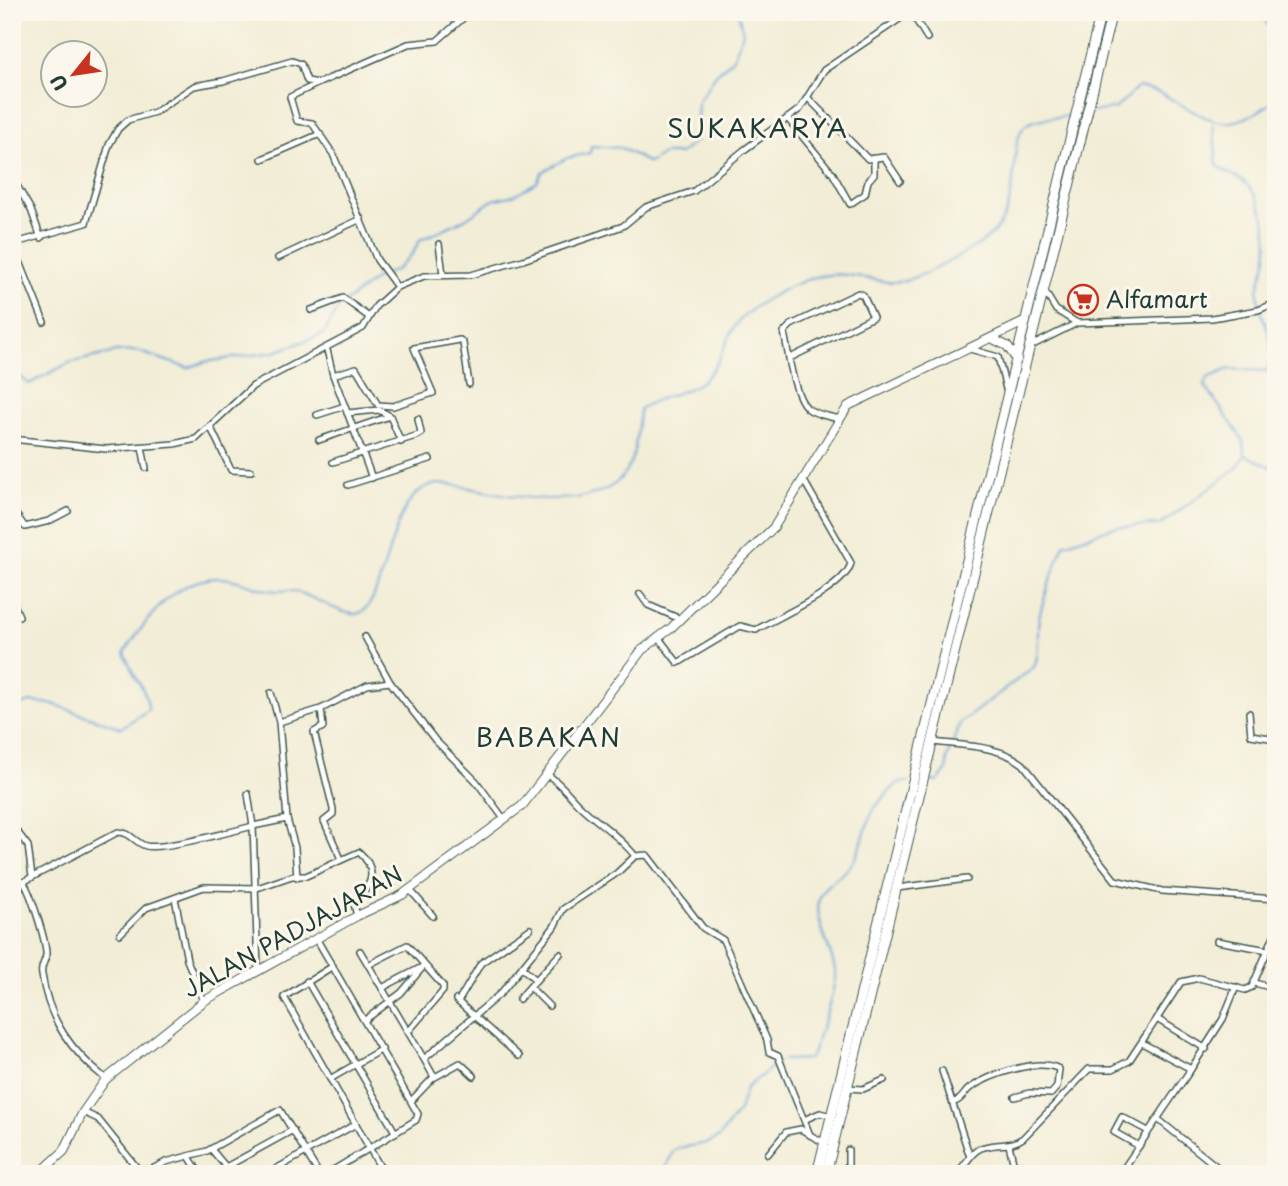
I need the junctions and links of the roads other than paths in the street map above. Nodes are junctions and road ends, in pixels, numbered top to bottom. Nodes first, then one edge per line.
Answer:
1 (470, 12) edge
2 (911, 12) edge
3 (1101, 12) edge
4 (1112, 12) edge
5 (926, 38) dead end
6 (319, 83) junction
7 (1086, 98) junction
8 (809, 99) junction
9 (788, 119) junction
10 (320, 134) junction
11 (874, 158) junction
12 (262, 159) dead end
13 (12, 177) edge
14 (900, 181) dead end
15 (361, 219) junction
16 (41, 237) junction
17 (13, 244) edge
18 (439, 244) dead end
19 (278, 258) dead end
20 (443, 274) junction
21 (397, 287) junction
22 (1043, 289) junction
23 (1276, 303) edge
24 (311, 310) dead end
25 (369, 317) junction
26 (1026, 321) junction
27 (44, 322) dead end
28 (1077, 323) junction
29 (993, 339) junction
30 (1030, 346) junction
31 (970, 349) junction
32 (327, 350) junction
33 (790, 358) junction
34 (1017, 360) junction
35 (333, 375) junction
36 (469, 384) dead end
37 (1009, 396) junction
38 (345, 406) junction
39 (347, 413) junction
40 (317, 415) dead end
41 (390, 416) junction
42 (418, 419) dead end
43 (839, 419) junction
44 (211, 428) junction
45 (354, 429) junction
46 (1004, 437) junction
47 (12, 439) edge
48 (319, 440) dead end
49 (401, 442) junction
50 (142, 447) junction
51 (364, 455) junction
52 (430, 459) dead end
53 (333, 462) dead end
54 (146, 468) dead end
55 (251, 471) dead end
56 (372, 478) junction
57 (804, 481) junction
58 (348, 485) dead end
59 (12, 509) edge
60 (68, 511) dead end
61 (640, 594) dead end
62 (12, 599) edge
63 (19, 616) dead end
64 (680, 620) junction
65 (365, 637) dead end
66 (658, 637) junction
67 (390, 682) junction
68 (271, 693) dead end
69 (321, 709) junction
70 (1249, 713) dead end
71 (279, 722) junction
72 (1276, 739) edge
73 (934, 742) junction
74 (546, 774) junction
75 (248, 794) dead end
76 (287, 819) junction
77 (504, 819) junction
78 (12, 825) edge
79 (253, 826) junction
80 (635, 856) junction
81 (341, 859) junction
82 (33, 877) junction
83 (297, 877) junction
84 (967, 879) dead end
85 (23, 882) junction
86 (12, 883) edge
87 (257, 888) junction
88 (898, 888) junction
89 (410, 890) junction
90 (175, 898) junction
91 (1276, 899) edge
92 (357, 916) junction
93 (433, 916) dead end
94 (530, 929) dead end
95 (1276, 931) edge
96 (120, 934) dead end
97 (316, 938) junction
98 (1217, 941) dead end
99 (1268, 950) junction
100 (360, 951) dead end
101 (560, 954) dead end
102 (368, 965) junction
103 (333, 966) junction
104 (424, 966) junction
105 (523, 968) junction
106 (258, 970) junction
107 (307, 981) junction
108 (536, 981) junction
109 (1255, 983) junction
110 (1236, 987) junction
111 (382, 988) junction
112 (530, 988) junction
113 (1276, 989) edge
114 (520, 999) dead end
115 (204, 1001) junction
116 (391, 1002) junction
117 (549, 1006) dead end
118 (472, 1016) junction
119 (1157, 1019) junction
120 (365, 1020) junction
121 (408, 1032) junction
122 (1142, 1044) junction
123 (382, 1049) junction
124 (1206, 1049) junction
125 (519, 1056) dead end
126 (424, 1059) junction
127 (355, 1064) junction
128 (1191, 1069) junction
129 (942, 1071) dead end
130 (474, 1076) dead end
131 (435, 1077) junction
132 (106, 1079) junction
133 (330, 1079) junction
134 (884, 1080) dead end
135 (848, 1088) junction
136 (1015, 1097) dead end
137 (412, 1100) junction
138 (954, 1102) junction
139 (82, 1112) junction
140 (831, 1116) junction
141 (806, 1119) junction
142 (1159, 1119) junction
143 (356, 1124) junction
144 (293, 1130) junction
145 (1148, 1131) junction
146 (395, 1132) junction
147 (810, 1135) junction
148 (825, 1143) junction
149 (1009, 1145) junction
150 (1139, 1146) junction
151 (211, 1149) junction
152 (370, 1149) junction
153 (848, 1150) dead end
154 (305, 1152) junction
155 (768, 1154) dead end
156 (831, 1156) junction
157 (970, 1157) junction
158 (190, 1158) junction
159 (847, 1160) junction
160 (43, 1173) edge
161 (142, 1174) edge
162 (200, 1174) edge
163 (267, 1174) edge
164 (319, 1174) edge
165 (327, 1174) edge
166 (384, 1174) edge
167 (817, 1174) edge
168 (826, 1174) edge
169 (848, 1174) edge
170 (955, 1174) edge
171 (1016, 1174) edge
172 (1120, 1174) edge
173 (1226, 1174) edge

1 - 6 street
2 - 5 street
2 - 8 street
3 - 7 main road
4 - 7 main road
6 - 10 street
6 - 16 street
7 - 22 main road
7 - 26 main road
8 - 9 street
8 - 11 street
9 - 11 street
9 - 20 street
10 - 12 street
10 - 15 street
11 - 14 street
13 - 16 street
15 - 19 street
15 - 21 street
16 - 17 street
17 - 27 street
18 - 20 street
20 - 21 street
21 - 25 street
22 - 28 street
22 - 30 main road
23 - 28 street
24 - 25 street
25 - 32 street
26 - 29 street, JALAN PADJAJARAN
26 - 34 main road
28 - 30 street
29 - 31 street, JALAN PADJAJARAN
29 - 34 street
30 - 46 main road
31 - 37 street
31 - 43 street, JALAN PADJAJARAN
32 - 35 street
32 - 44 street
33 - 33 street
33 - 43 street
34 - 37 main road
35 - 36 street
35 - 38 street
37 - 46 main road
38 - 39 street
38 - 40 street
39 - 41 street
39 - 45 street
41 - 45 street
41 - 49 street
42 - 49 street
43 - 57 street, JALAN PADJAJARAN
44 - 50 street
44 - 55 street
45 - 48 street
45 - 51 street
46 - 73 main road
46 - 140 main road
47 - 50 street
49 - 51 street
50 - 54 street
51 - 53 street
51 - 56 street
52 - 56 street
56 - 58 street
57 - 64 street, JALAN PADJAJARAN
57 - 66 street
59 - 60 street
61 - 64 street
62 - 63 street
64 - 66 street, JALAN PADJAJARAN
65 - 67 street
66 - 74 street, JALAN PADJAJARAN
67 - 69 street
67 - 77 street
68 - 71 street
69 - 71 street
69 - 81 street
70 - 72 street
71 - 76 street
73 - 88 main road
73 - 91 street
74 - 77 street, JALAN PADJAJARAN
74 - 80 street
75 - 79 street
76 - 79 street
76 - 83 street
77 - 89 street, JALAN PADJAJARAN
78 - 82 street
79 - 82 street
79 - 87 street
80 - 105 street
80 - 141 street
81 - 83 street
81 - 92 street
82 - 85 street
83 - 87 street
84 - 88 street
85 - 86 street
85 - 132 street
87 - 90 street
87 - 106 street
88 - 135 main road
89 - 92 street, JALAN PADJAJARAN
89 - 93 street
90 - 96 street
90 - 115 street
92 - 97 street, JALAN PADJAJARAN
94 - 118 street
95 - 99 street
97 - 103 street
97 - 106 street, JALAN PADJAJARAN
98 - 99 street
99 - 109 street
100 - 102 street
101 - 108 street
102 - 104 street
102 - 111 street
103 - 107 street
103 - 120 street
104 - 111 street
104 - 116 street
104 - 121 street
105 - 108 street
105 - 118 street
106 - 115 street, JALAN PADJAJARAN
107 - 127 street
107 - 133 street
108 - 112 street
109 - 110 street
109 - 113 street
110 - 119 street
110 - 124 street
111 - 116 street
112 - 114 street
112 - 117 street
115 - 132 street, JALAN PADJAJARAN
116 - 120 street
116 - 121 street
118 - 125 street
118 - 126 street
119 - 122 street
119 - 124 street
120 - 123 street
121 - 126 street
122 - 128 street
122 - 149 street
123 - 127 street
123 - 137 street
124 - 128 street
126 - 131 street
127 - 133 street
127 - 146 street
128 - 142 street
129 - 138 street
130 - 131 street
131 - 137 street
132 - 139 street, JALAN PADJAJARAN
133 - 143 street
134 - 135 street
135 - 156 main road
136 - 138 street
137 - 146 street
138 - 157 street
139 - 160 street, JALAN PADJAJARAN
139 - 161 street
140 - 141 street
140 - 148 main road
141 - 147 street
142 - 145 street
142 - 173 street
143 - 152 street
143 - 154 street
144 - 151 street
144 - 151 street
144 - 154 street
145 - 150 street
145 - 150 street
146 - 152 street
147 - 148 street
147 - 155 street
148 - 167 main road
149 - 157 street
149 - 171 street
150 - 172 street
151 - 158 street
152 - 165 street
152 - 166 street
153 - 159 street
154 - 163 street
154 - 164 street
156 - 159 street
156 - 168 main road
157 - 170 street
158 - 161 street
158 - 162 street
159 - 169 street

